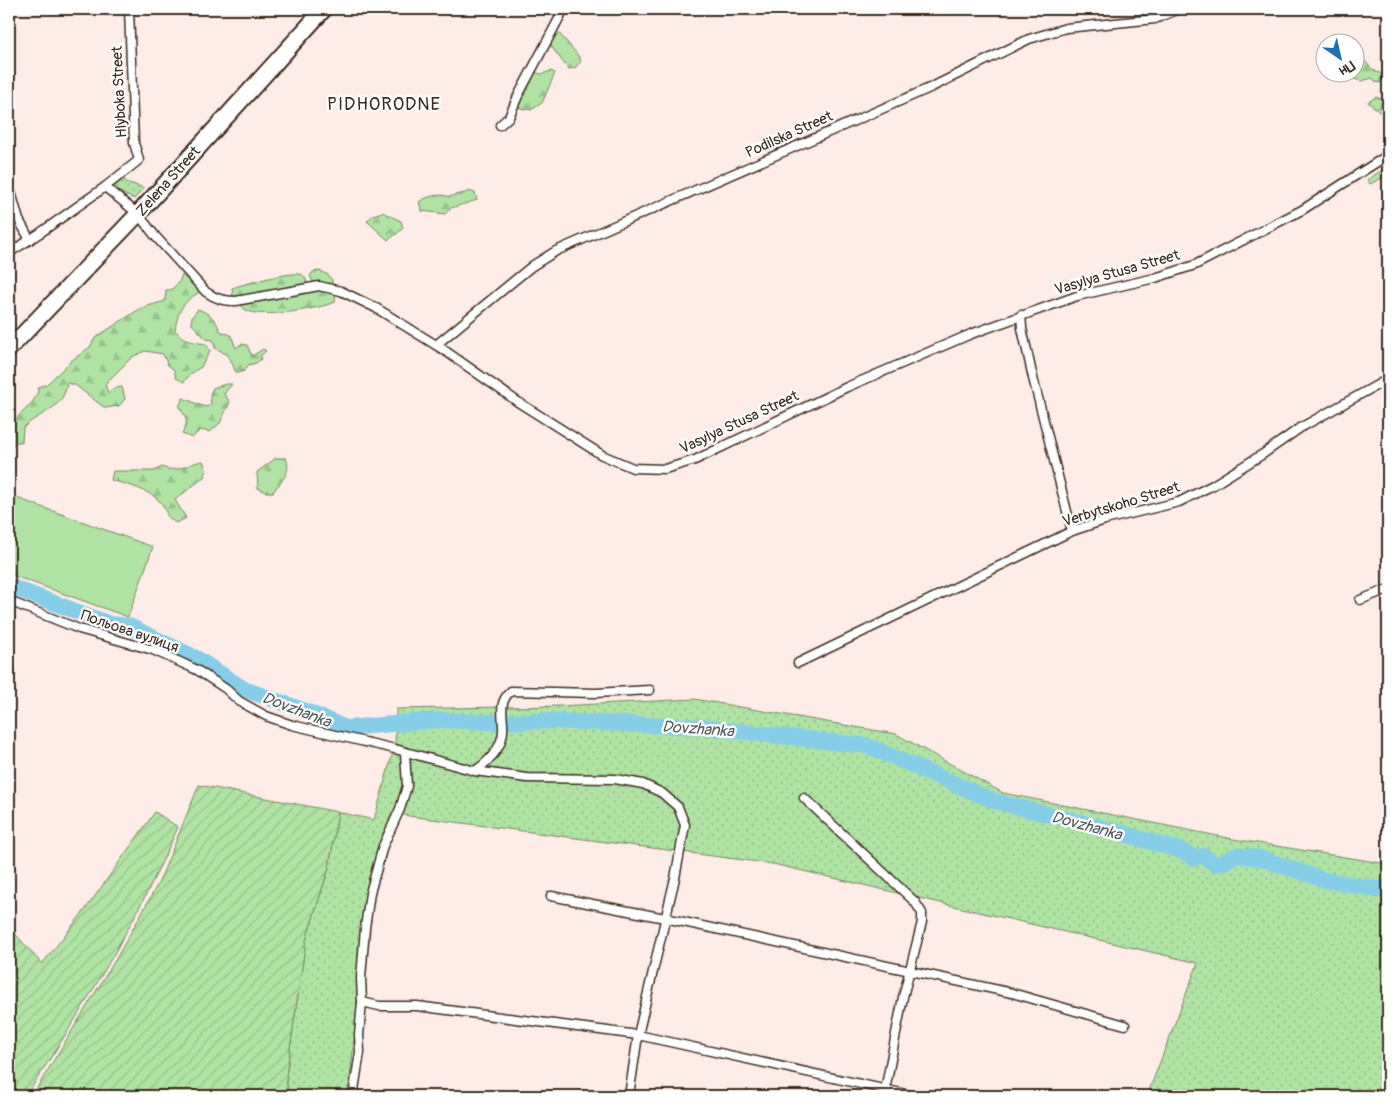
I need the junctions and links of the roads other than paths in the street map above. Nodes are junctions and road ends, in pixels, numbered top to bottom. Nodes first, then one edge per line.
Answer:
1 (129, 9) edge
2 (324, 9) edge
3 (564, 9) edge
4 (1179, 9) edge
5 (500, 125) dead end
6 (1388, 155) edge
7 (9, 186) edge
8 (105, 188) junction
9 (138, 214) junction
10 (30, 240) junction
11 (9, 253) edge
12 (1021, 315) junction
13 (436, 345) junction
14 (9, 349) edge
15 (1388, 379) edge
16 (1072, 531) junction
17 (1388, 589) edge
18 (1360, 600) dead end
19 (9, 601) edge
20 (798, 664) dead end
21 (650, 690) dead end
22 (405, 753) junction
23 (475, 771) junction
24 (804, 798) dead end
25 (551, 896) dead end
26 (665, 918) junction
27 (910, 971) junction
28 (362, 1002) junction
29 (1125, 1025) dead end
30 (638, 1035) junction
31 (885, 1092) edge
32 (353, 1096) edge
33 (629, 1096) edge
34 (915, 1096) edge

1 - 8 street, Hlyboka Street
2 - 9 highway, Zelena Street
3 - 5 street
4 - 13 street, Podilska Street
6 - 12 street, Vasylya Stusa Street
7 - 10 street
8 - 9 street, Vasylya Stusa Street
8 - 10 street
9 - 13 street, Vasylya Stusa Street
9 - 14 highway, Zelena Street
10 - 11 street
12 - 13 street, Vasylya Stusa Street
12 - 16 street
15 - 16 street, Verbytskoho Street
16 - 20 street, Verbytskoho Street
17 - 18 street
19 - 22 street, Польова вулиця
21 - 23 street
22 - 23 street, Польова вулиця
22 - 28 street
23 - 26 street, Польова вулиця
24 - 27 street
25 - 26 street
26 - 27 street
26 - 30 street, Польова вулиця
27 - 29 street
27 - 31 street
28 - 30 street
28 - 32 street
30 - 31 street
30 - 33 street, Польова вулиця
31 - 34 street

